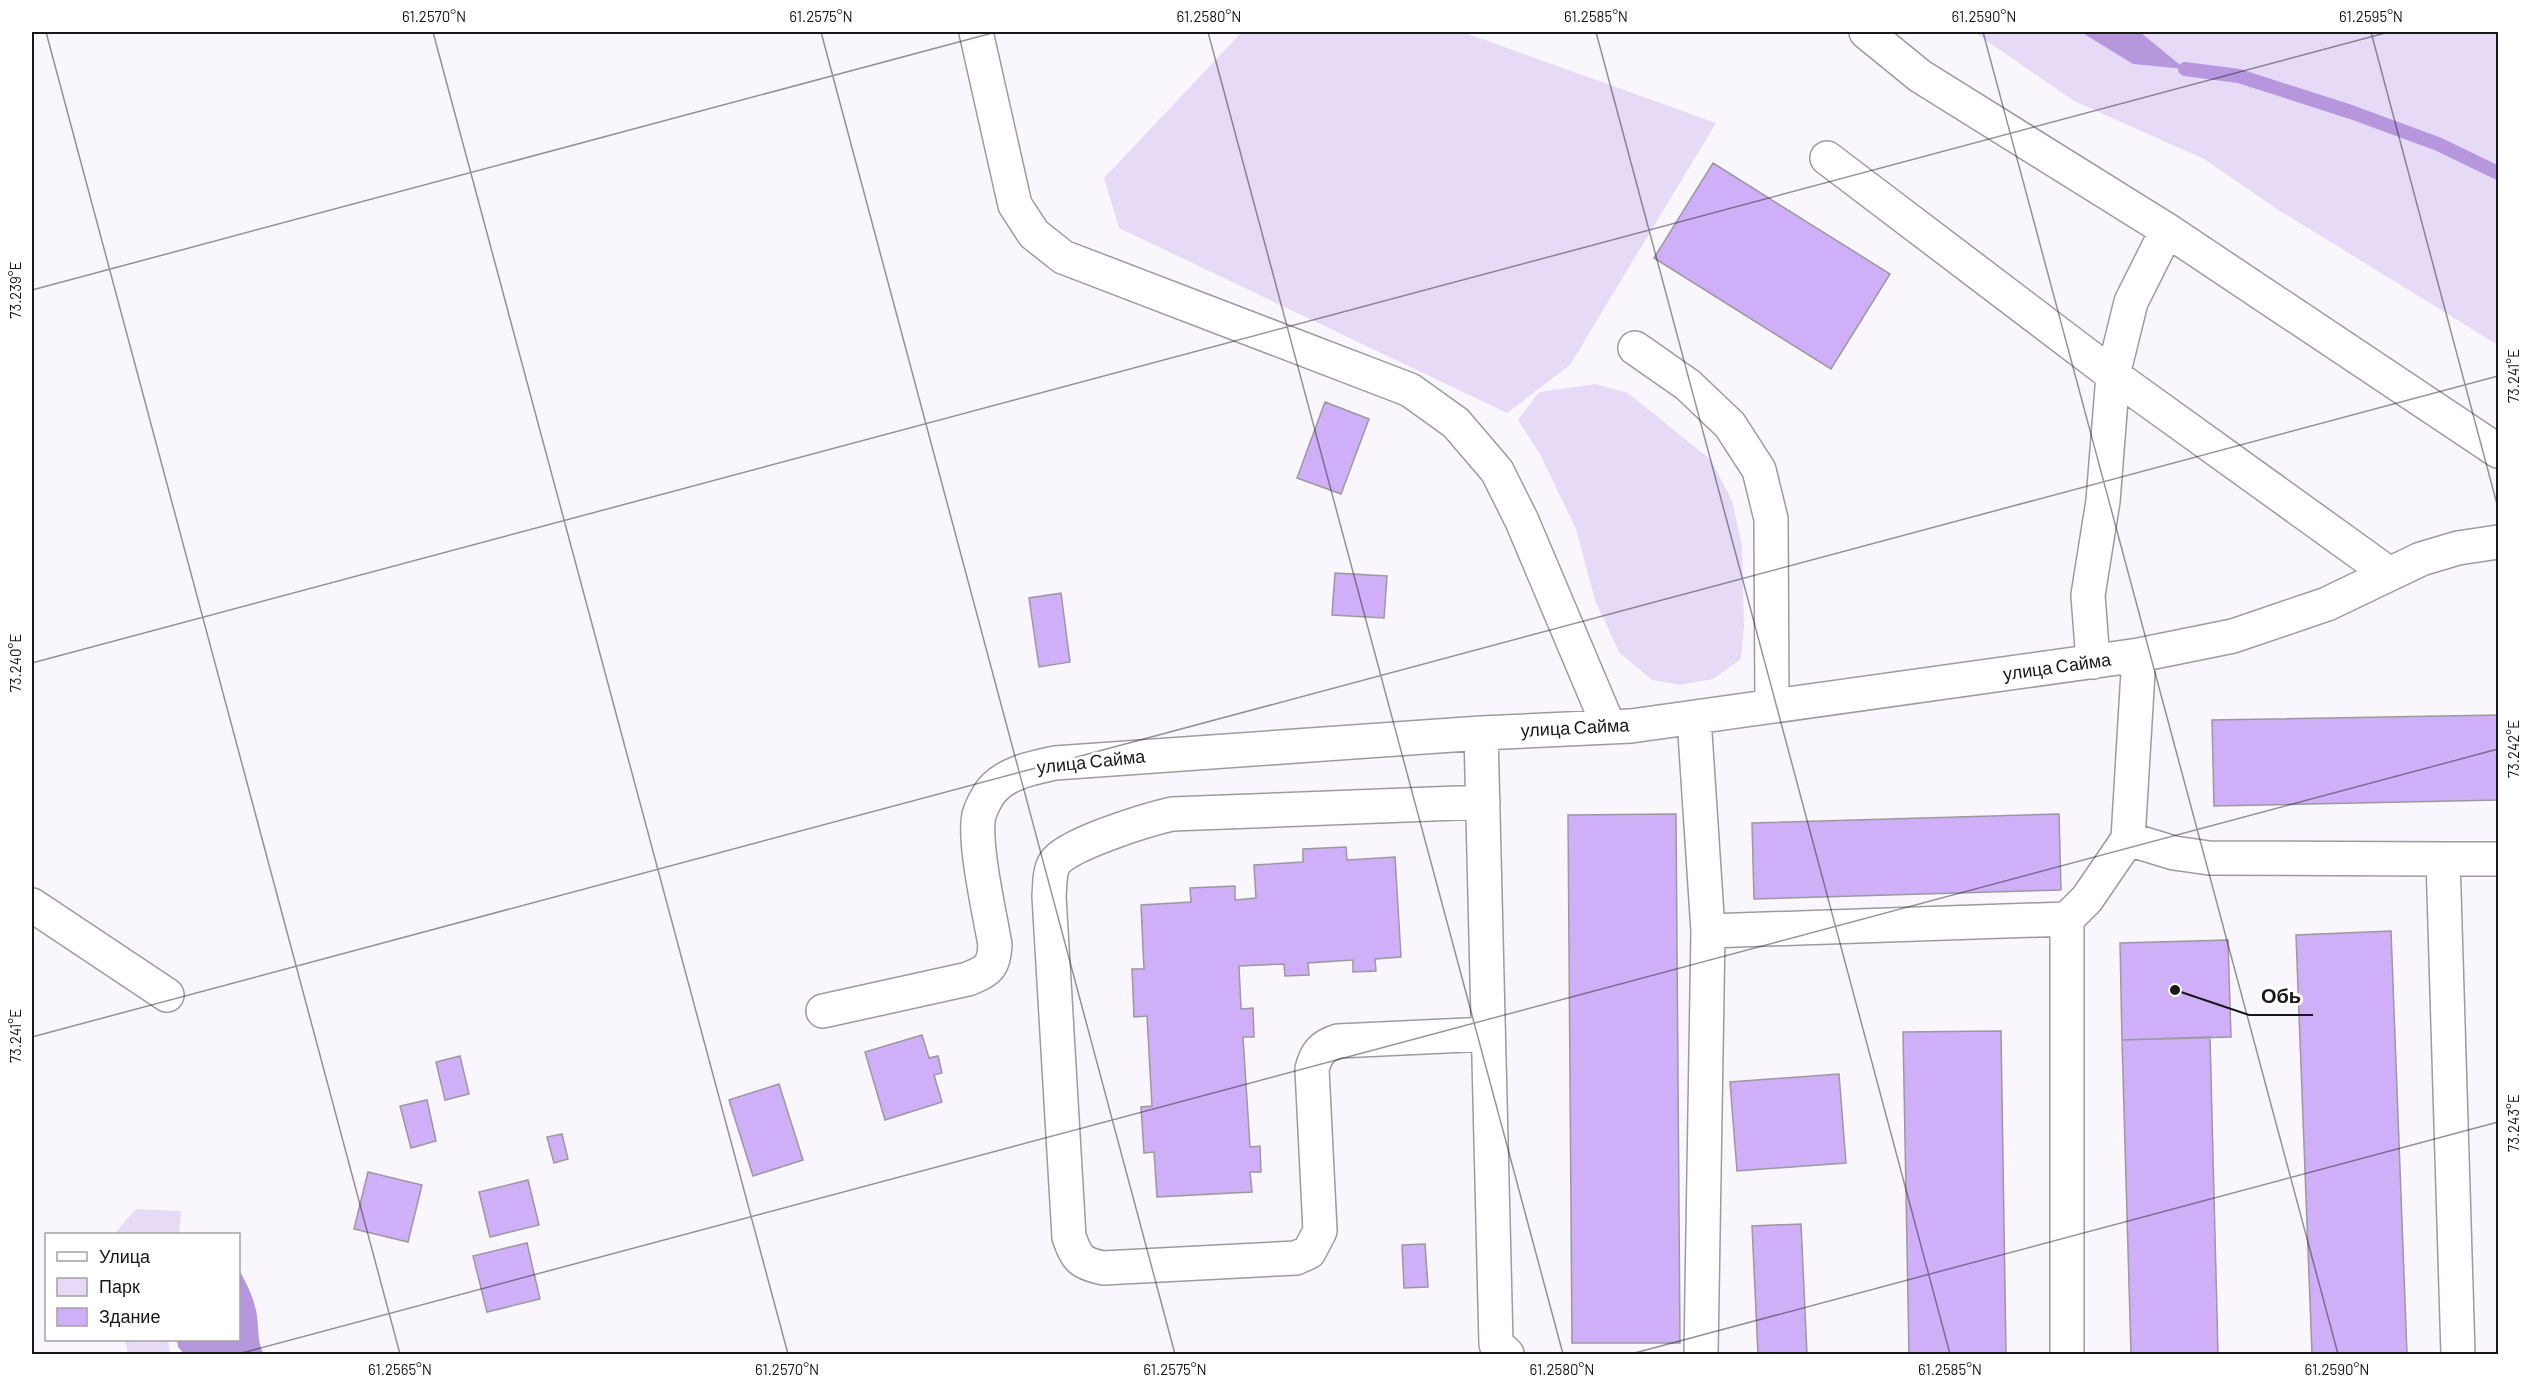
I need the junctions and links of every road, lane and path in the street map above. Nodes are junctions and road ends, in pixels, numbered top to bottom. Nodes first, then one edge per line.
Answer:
1 (976, 32) edge
2 (1866, 32) edge
3 (1827, 158) dead end
4 (2168, 230) junction
5 (1635, 348) dead end
6 (2113, 375) junction
7 (2499, 452) edge
8 (2499, 542) edge
9 (2388, 573) junction
10 (2139, 655) junction
11 (2093, 662) junction
12 (1772, 706) junction
13 (1694, 718) junction
14 (1609, 727) junction
15 (1481, 733) junction
16 (1483, 801) junction
17 (2127, 838) junction
18 (2443, 859) junction
19 (2499, 859) edge
20 (32, 905) edge
21 (2067, 919) junction
22 (1708, 931) junction
23 (167, 995) dead end
24 (823, 1011) dead end
25 (1488, 1034) junction
26 (1507, 1354) edge
27 (1701, 1354) edge
28 (2067, 1354) edge
29 (2458, 1354) edge

1 - 14 street
2 - 4 street
3 - 6 street
4 - 6 street
4 - 7 street
5 - 12 street
6 - 9 street
6 - 11 street
8 - 9 street, улица Сайма
9 - 10 street, улица Сайма
10 - 11 street, улица Сайма
10 - 17 street
11 - 12 street, улица Сайма
12 - 13 street, улица Сайма
13 - 14 street, улица Сайма
13 - 22 street
14 - 15 street, улица Сайма
15 - 16 street
15 - 24 street, улица Сайма
16 - 25 street
16 - 25 street
17 - 18 street
17 - 21 street
18 - 19 street
18 - 29 street
20 - 23 street
21 - 22 street
21 - 28 street
22 - 27 street
25 - 26 street

